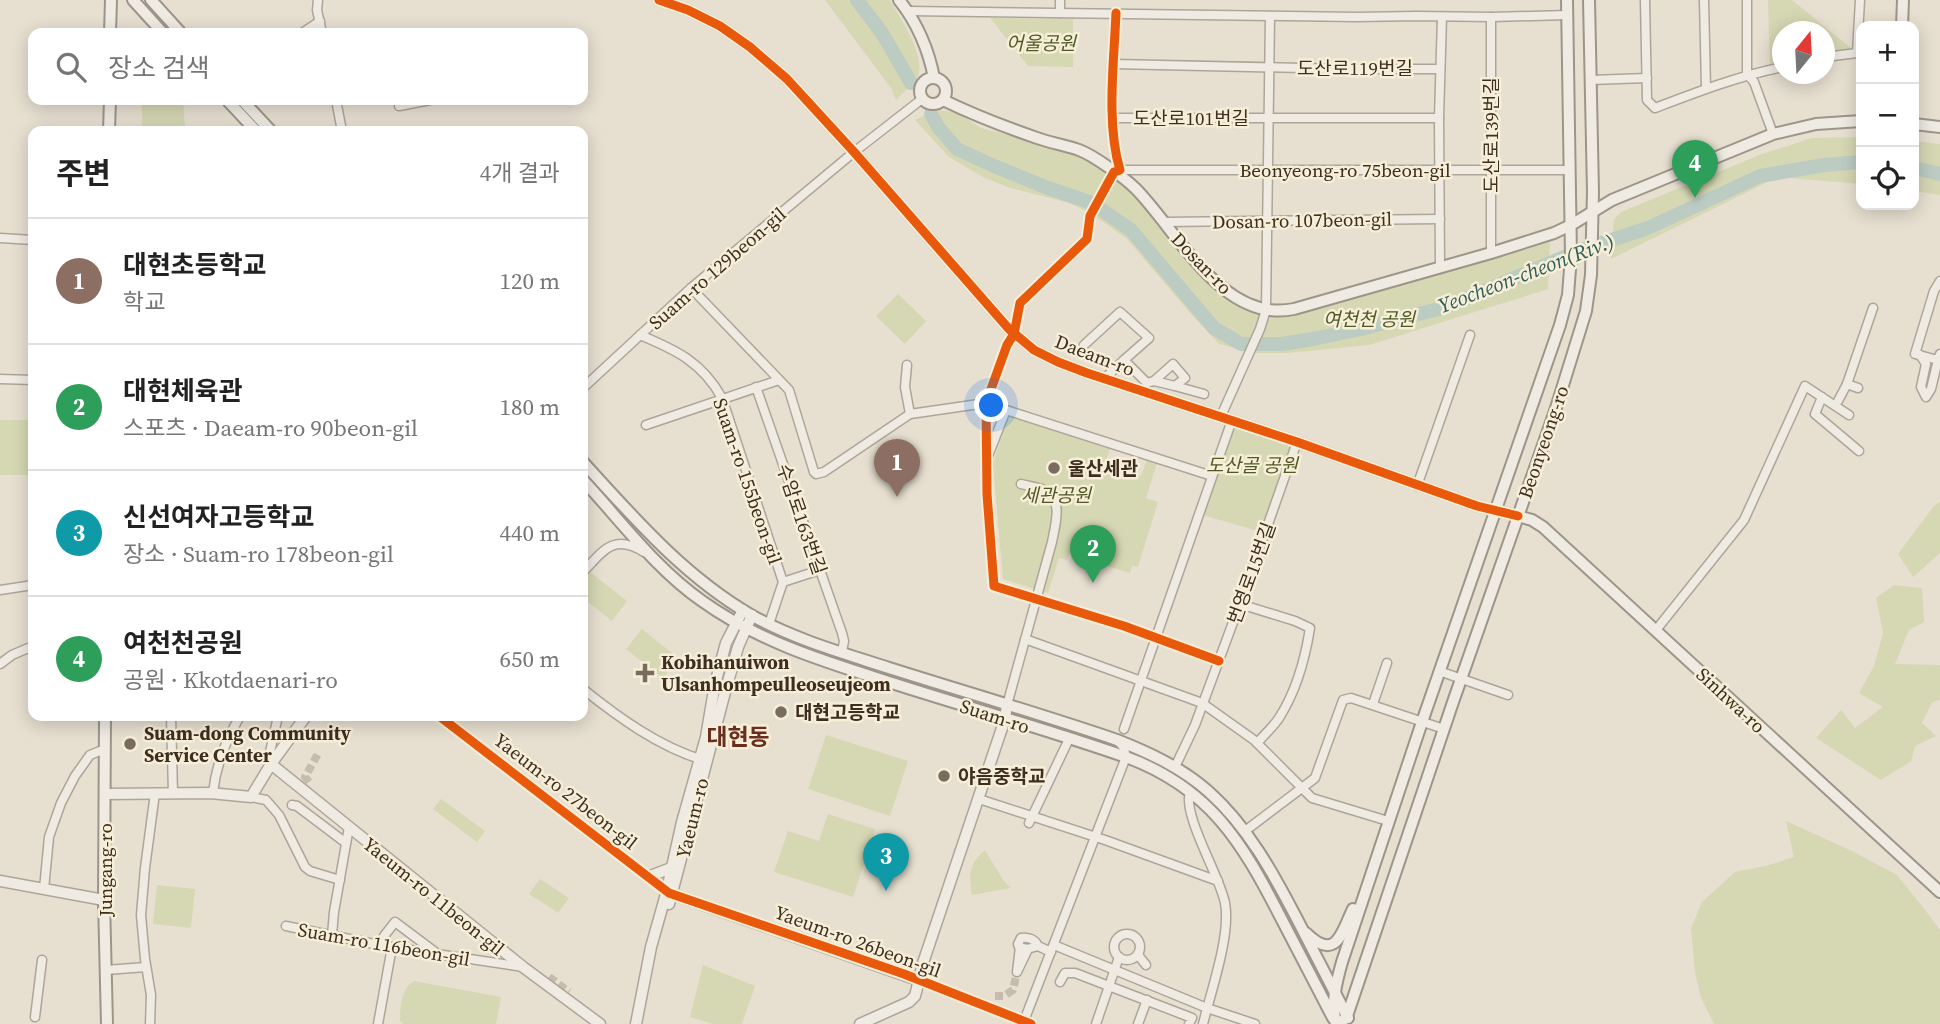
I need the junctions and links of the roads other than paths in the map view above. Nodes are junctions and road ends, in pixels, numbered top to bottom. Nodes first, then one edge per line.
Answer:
1 (111, 0) edge
2 (133, 0) edge
3 (151, 0) edge
4 (318, 0) edge
5 (659, 0) edge
6 (899, 0) edge
7 (1060, 0) edge
8 (1567, 0) edge
9 (1589, 0) edge
10 (1645, 0) edge
11 (1704, 0) edge
12 (1747, 0) edge
13 (1860, 0) edge
14 (1903, 0) edge
15 (907, 6) edge
16 (1060, 13) junction
17 (1116, 13) junction
18 (1567, 15) junction
19 (1270, 16) junction
20 (1442, 17) junction
21 (1491, 18) junction
22 (168, 19) junction
23 (320, 21) junction
24 (1902, 21) edge
25 (110, 28) edge
26 (158, 28) edge
27 (160, 28) edge
28 (176, 28) edge
29 (310, 28) edge
30 (321, 28) edge
31 (1835, 56) edge
32 (1114, 64) junction
33 (1269, 68) junction
34 (1772, 68) edge
35 (1440, 69) junction
36 (1747, 74) junction
37 (934, 78) junction
38 (1647, 78) junction
39 (1591, 80) junction
40 (1706, 88) junction
41 (943, 100) junction
42 (918, 102) junction
43 (110, 105) edge
44 (232, 105) edge
45 (247, 105) edge
46 (337, 105) edge
47 (403, 105) edge
48 (398, 106) dead end
49 (1113, 118) junction
50 (1269, 118) junction
51 (1440, 118) junction
52 (1856, 121) edge
53 (1919, 125) edge
54 (109, 126) edge
55 (251, 126) edge
56 (266, 126) edge
57 (341, 126) edge
58 (1940, 127) edge
59 (1773, 134) junction
60 (854, 152) junction
61 (1268, 170) junction
62 (1440, 170) junction
63 (1491, 170) junction
64 (1570, 170) junction
65 (1592, 170) junction
66 (1117, 171) junction
67 (1593, 211) junction
68 (1440, 219) junction
69 (1268, 221) junction
70 (1164, 222) junction
71 (1571, 229) junction
72 (0, 238) edge
73 (28, 240) edge
74 (1491, 253) junction
75 (1440, 267) junction
76 (1939, 285) edge
77 (691, 288) junction
78 (1873, 308) dead end
79 (1266, 310) junction
80 (1014, 334) junction
81 (640, 335) junction
82 (1470, 335) dead end
83 (1084, 345) dead end
84 (1920, 355) junction
85 (1939, 357) edge
86 (1124, 360) junction
87 (907, 365) dead end
88 (0, 379) edge
89 (1104, 379) junction
90 (28, 380) edge
91 (779, 380) junction
92 (1154, 381) junction
93 (588, 383) edge
94 (1847, 384) junction
95 (1175, 386) junction
96 (756, 387) junction
97 (1858, 388) dead end
98 (1204, 394) dead end
99 (1822, 397) junction
100 (722, 398) junction
101 (1838, 401) dead end
102 (986, 403) junction
103 (1006, 410) junction
104 (910, 414) junction
105 (1849, 415) dead end
106 (1221, 416) junction
107 (1232, 420) junction
108 (646, 425) dead end
109 (1297, 442) junction
110 (1859, 451) dead end
111 (987, 459) junction
112 (588, 467) edge
113 (1212, 476) junction
114 (1021, 484) dead end
115 (588, 486) edge
116 (1417, 486) junction
117 (1495, 511) junction
118 (1518, 516) junction
119 (655, 561) junction
120 (588, 567) edge
121 (820, 570) junction
122 (1474, 571) junction
123 (1496, 578) junction
124 (783, 582) junction
125 (28, 586) edge
126 (0, 590) edge
127 (1036, 598) junction
128 (1240, 604) junction
129 (748, 613) junction
130 (1457, 621) junction
131 (769, 624) junction
132 (740, 625) junction
133 (1478, 629) junction
134 (1656, 630) junction
135 (1156, 638) junction
136 (1025, 639) junction
137 (28, 648) edge
138 (842, 652) junction
139 (1219, 661) junction
140 (1387, 663) dead end
141 (0, 664) edge
142 (1439, 671) junction
143 (1461, 679) junction
144 (1141, 680) junction
145 (588, 693) edge
146 (1508, 695) dead end
147 (1202, 703) junction
148 (1373, 704) junction
149 (1007, 705) junction
150 (1005, 719) junction
151 (105, 721) edge
152 (171, 721) edge
153 (237, 721) edge
154 (277, 721) edge
155 (302, 721) edge
156 (445, 721) edge
157 (1422, 722) junction
158 (1124, 729) dead end
159 (1444, 729) junction
160 (1069, 740) junction
161 (1116, 740) junction
162 (1257, 743) junction
163 (105, 749) junction
164 (1126, 757) junction
165 (703, 760) junction
166 (271, 764) junction
167 (1175, 767) junction
168 (1302, 787) junction
169 (1190, 792) junction
170 (155, 793) junction
171 (173, 793) junction
172 (213, 793) junction
173 (105, 794) junction
174 (251, 797) junction
175 (979, 799) junction
176 (292, 806) dead end
177 (1031, 819) junction
178 (1388, 821) junction
179 (349, 827) junction
180 (1245, 831) junction
181 (1095, 836) junction
182 (346, 843) junction
183 (671, 868) junction
184 (1372, 872) junction
185 (648, 877) junction
186 (340, 880) junction
187 (0, 881) edge
188 (1217, 881) junction
189 (44, 889) junction
190 (1940, 892) edge
191 (669, 893) junction
192 (104, 900) junction
193 (286, 926) dead end
194 (1301, 927) junction
195 (1353, 930) junction
196 (332, 935) junction
197 (1373, 937) junction
198 (388, 946) junction
199 (423, 948) junction
200 (1024, 948) dead end
201 (1053, 948) junction
202 (1138, 955) junction
203 (1119, 957) junction
204 (42, 960) dead end
205 (1146, 965) dead end
206 (146, 967) junction
207 (523, 967) junction
208 (106, 970) junction
209 (1115, 971) junction
210 (918, 980) junction
211 (1060, 982) dead end
212 (1109, 986) junction
213 (1335, 992) junction
214 (1147, 1000) junction
215 (1207, 1008) junction
216 (35, 1017) dead end
217 (1027, 1023) edge
218 (1343, 1023) edge
219 (107, 1024) edge
220 (150, 1024) edge
221 (378, 1024) edge
222 (600, 1024) edge
223 (636, 1024) edge
224 (642, 1024) edge
225 (860, 1024) edge
226 (1096, 1024) edge
227 (1138, 1024) edge
228 (1189, 1024) edge
229 (1203, 1024) edge
230 (1255, 1024) edge

1 - 25 main road
2 - 26 main road
3 - 22 main road
4 - 23 street
5 - 60 street, Daeam-ro
6 - 15 main road
7 - 16 street
8 - 18 main road, Beonyeong-ro
9 - 39 main road, Beonyeong-ro
10 - 38 street
11 - 40 street
12 - 36 street
13 - 31 street
14 - 24 main road
15 - 16 street
15 - 37 main road
16 - 17 street
17 - 19 street
17 - 32 street
18 - 21 street
18 - 64 main road, Beonyeong-ro
19 - 20 street
19 - 33 street
20 - 21 street
20 - 35 street
21 - 63 street, 도산로139번길
22 - 27 main road
22 - 28 main road
23 - 29 street
23 - 30 street
32 - 33 street
32 - 49 street
33 - 35 street, 도산로119번길
33 - 50 street
34 - 36 street
35 - 51 street
36 - 40 street
36 - 59 street
37 - 41 main road
37 - 42 main road
38 - 39 street
38 - 40 street
39 - 65 main road, Beonyeong-ro
41 - 42 main road
41 - 66 main road, Dosan-ro
42 - 60 street, Suam-ro 129beon-gil
43 - 54 main road
44 - 55 main road
45 - 56 main road
46 - 57 street
47 - 48 street
49 - 50 street, 도산로101번길
49 - 66 street
50 - 51 street
50 - 61 street
51 - 62 street
52 - 59 main road, Dosan-ro
53 - 58 main road
59 - 67 main road, Dosan-ro
60 - 77 street, Suam-ro 129beon-gil
60 - 80 street, Daeam-ro
61 - 62 street, Beonyeong-ro 75beon-gil
61 - 66 street, Beonyeong-ro 75beon-gil
61 - 69 street
62 - 63 street, Beonyeong-ro 75beon-gil
62 - 68 street
63 - 64 street, Beonyeong-ro 75beon-gil
63 - 74 street, 도산로139번길
64 - 65 main road
64 - 71 main road, Beonyeong-ro
65 - 67 main road, Beonyeong-ro
66 - 70 main road, Dosan-ro
66 - 80 street
67 - 71 main road, Dosan-ro
67 - 118 main road, Beonyeong-ro
68 - 69 street, Dosan-ro 107beon-gil
68 - 75 street
69 - 70 street, Dosan-ro 107beon-gil
69 - 79 street
70 - 79 main road, Dosan-ro
71 - 74 main road, Dosan-ro
71 - 117 main road, Beonyeong-ro
72 - 73 street
74 - 75 main road, Dosan-ro
75 - 79 main road, Dosan-ro
76 - 84 street
77 - 81 street, Suam-ro 129beon-gil
77 - 91 street
78 - 94 street
79 - 106 street
80 - 89 street, Daeam-ro
80 - 102 street
81 - 93 street, Suam-ro 129beon-gil
81 - 100 street, Suam-ro 155beon-gil
82 - 116 street
83 - 86 street
84 - 85 street
84 - 85 street
86 - 89 street
86 - 92 street
87 - 104 street
88 - 90 street
89 - 106 street, Daeam-ro
91 - 96 street
91 - 104 street
92 - 95 street
92 - 95 street
94 - 97 street
94 - 101 street
95 - 98 street
96 - 100 street
96 - 121 street, 수암로163번길
99 - 105 street
99 - 110 street
99 - 134 street
100 - 108 street
100 - 124 street, Suam-ro 155beon-gil
102 - 103 street
102 - 104 street
102 - 111 street
103 - 111 street
103 - 113 street
106 - 107 street, Daeam-ro
107 - 109 street, Daeam-ro
107 - 113 street
109 - 116 street, Daeam-ro
109 - 128 street, 번영로15번길
111 - 127 street
112 - 129 main road, Suam-ro
113 - 135 street
114 - 127 street, Suam-ro
115 - 119 main road, Suam-ro
116 - 117 street, Daeam-ro
117 - 118 street, Daeam-ro
117 - 122 main road, Beonyeong-ro
118 - 123 main road, Beonyeong-ro
118 - 134 main road, Sinhwa-ro
119 - 120 street
119 - 132 main road, Suam-ro
121 - 124 street
121 - 138 street, 수암로163번길
122 - 123 main road
122 - 130 main road, Beonyeong-ro
123 - 133 main road, Beonyeong-ro
124 - 131 street, Suam-ro 155beon-gil
125 - 126 street
127 - 135 street
127 - 136 street, Suam-ro
128 - 139 street, 번영로15번길
128 - 162 street
129 - 131 main road, Suam-ro
129 - 132 street
130 - 133 main road
130 - 142 main road, Beonyeong-ro
131 - 138 main road, Suam-ro
132 - 150 main road, Suam-ro
132 - 165 street
133 - 143 main road, Beonyeong-ro
134 - 190 main road, Sinhwa-ro
135 - 139 street
135 - 144 street
136 - 144 street
136 - 149 street, Suam-ro
137 - 141 street
138 - 149 main road, Suam-ro
139 - 147 street, 번영로15번길
140 - 148 street
142 - 143 street
142 - 157 main road, Beonyeong-ro
143 - 146 street
143 - 159 main road, Beonyeong-ro
144 - 147 street
144 - 158 street
145 - 165 street
147 - 162 street
147 - 167 street, 번영로15번길
148 - 157 street
148 - 168 street
149 - 150 street
149 - 161 main road, Suam-ro
150 - 160 main road, Suam-ro
150 - 175 street
151 - 163 main road, Jungang-ro
152 - 171 street
153 - 172 street
154 - 166 street
155 - 166 street
156 - 185 street, Yaeum-ro 27beon-gil
157 - 159 street
157 - 178 main road, Beonyeong-ro
159 - 197 main road, Beonyeong-ro
160 - 164 main road, Suam-ro
160 - 177 street
161 - 164 street
161 - 167 main road, Suam-ro
162 - 168 street
163 - 173 main road, Jungang-ro
163 - 189 street
164 - 169 main road, Suam-ro
164 - 181 street
165 - 183 street
165 - 191 street, Yaeum-ro
166 - 174 street
166 - 179 street, Yaeum-ro 11beon-gil
167 - 180 main road, Suam-ro
168 - 178 street
168 - 180 street
169 - 188 street
169 - 218 main road, Suam-ro
170 - 171 street
170 - 173 street
170 - 206 street
171 - 172 street
172 - 174 street
173 - 192 main road, Jungang-ro
174 - 186 street
175 - 177 street
175 - 210 street
176 - 182 street
177 - 181 street
178 - 184 main road, Beonyeong-ro
179 - 182 street
179 - 207 street, Yaeum-ro 11beon-gil
180 - 194 main road, Suam-ro
181 - 188 street
181 - 201 street
182 - 186 street
183 - 185 street
183 - 191 street
184 - 194 main road
184 - 195 main road, Beonyeong-ro
185 - 191 street, Yaeum-ro 27beon-gil
186 - 196 street
187 - 189 street
188 - 215 street
189 - 192 street
191 - 210 street, Yaeum-ro 26beon-gil
191 - 223 street
191 - 224 street, Yaeum-ro
192 - 208 main road, Jungang-ro
193 - 196 street, Suam-ro 116beon-gil
194 - 213 main road, Suam-ro
195 - 197 main road
195 - 213 main road, Beonyeong-ro
196 - 198 street, Suam-ro 116beon-gil
197 - 218 main road, Beonyeong-ro
198 - 199 street, Suam-ro 116beon-gil
198 - 199 street
198 - 221 street
199 - 207 street, Suam-ro 116beon-gil
200 - 201 street
201 - 209 street
201 - 217 street
202 - 203 street
202 - 203 street
202 - 205 street
203 - 209 street
204 - 216 street
206 - 208 street
206 - 220 street
207 - 222 street, Yaeum-ro 11beon-gil
208 - 219 main road, Jungang-ro
209 - 212 street
209 - 215 street
210 - 217 street, Yaeum-ro 26beon-gil
210 - 225 street
211 - 212 street
212 - 214 street
212 - 226 street
213 - 218 main road, Beonyeong-ro
214 - 227 street
214 - 228 street
215 - 229 street
215 - 230 street

